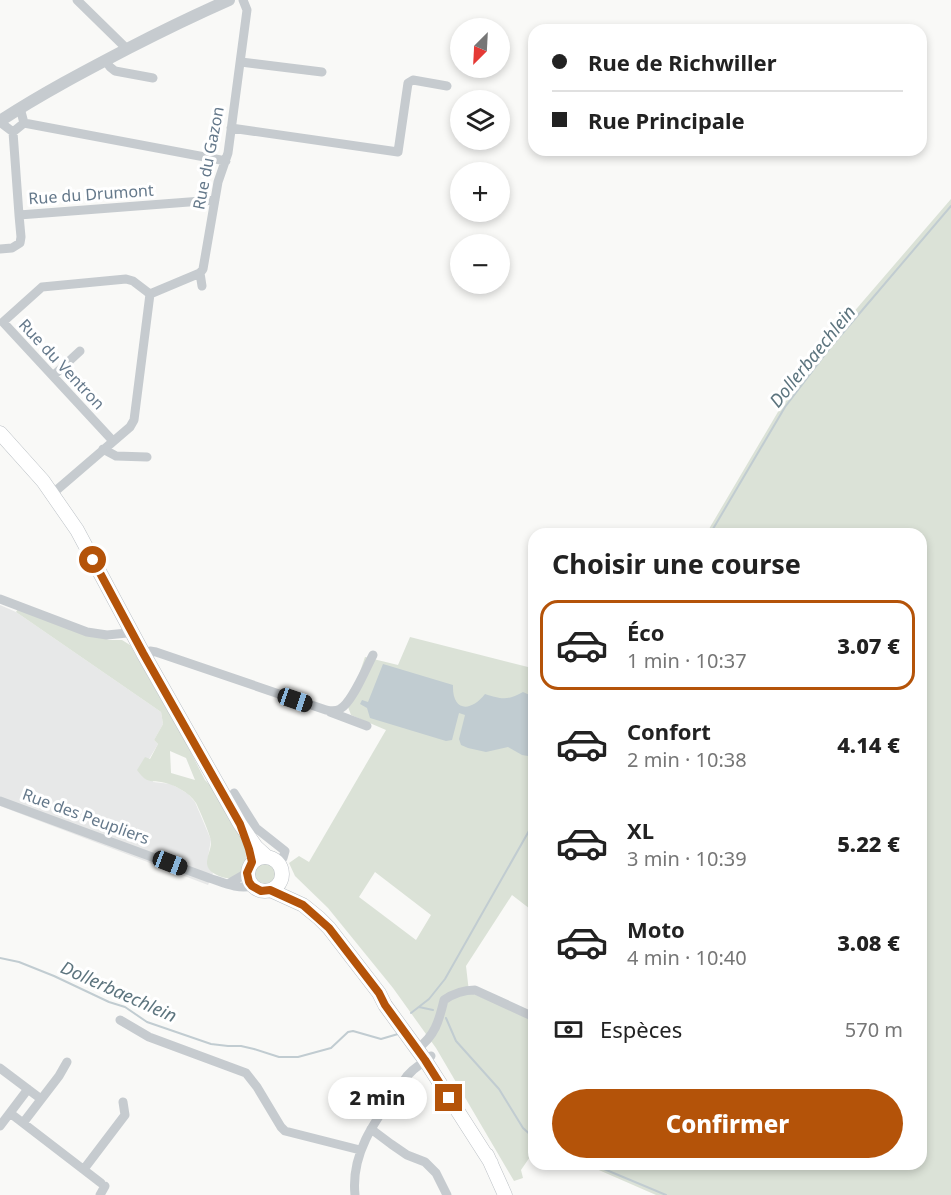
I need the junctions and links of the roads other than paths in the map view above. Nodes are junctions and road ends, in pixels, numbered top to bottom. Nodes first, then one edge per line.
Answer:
1 (77, 0) edge
2 (229, 0) edge
3 (243, 0) edge
4 (127, 49) junction
5 (105, 60) junction
6 (240, 62) junction
7 (322, 72) dead end
8 (153, 78) dead end
9 (447, 86) dead end
10 (20, 108) junction
11 (0, 122) edge
12 (24, 123) junction
13 (231, 128) junction
14 (14, 132) junction
15 (226, 161) junction
16 (214, 200) junction
17 (19, 215) junction
18 (0, 249) edge
19 (200, 273) junction
20 (202, 286) dead end
21 (150, 294) junction
22 (2, 320) edge
23 (80, 351) dead end
24 (53, 376) junction
25 (0, 433) edge
26 (113, 441) junction
27 (104, 449) junction
28 (147, 457) dead end
29 (52, 494) junction
30 (0, 599) edge
31 (131, 631) junction
32 (143, 653) junction
33 (373, 655) dead end
34 (326, 710) junction
35 (367, 726) dead end
36 (234, 793) dead end
37 (0, 801) edge
38 (240, 824) junction
39 (276, 865) junction
40 (251, 874) junction
41 (270, 890) junction
42 (303, 905) junction
43 (528, 1014) edge
44 (120, 1020) dead end
45 (424, 1053) junction
46 (67, 1062) dead end
47 (0, 1068) edge
48 (28, 1089) junction
49 (41, 1099) junction
50 (123, 1102) dead end
51 (10, 1113) junction
52 (23, 1123) junction
53 (0, 1126) edge
54 (371, 1129) junction
55 (360, 1150) junction
56 (84, 1169) junction
57 (100, 1195) edge
58 (355, 1195) edge
59 (447, 1195) edge
60 (505, 1195) edge

1 - 4 street
2 - 4 street
3 - 6 street, Rue du Gazon
4 - 5 street
5 - 8 street
5 - 10 street
6 - 7 street
6 - 13 street, Rue du Gazon
9 - 13 street
10 - 11 street
10 - 12 street
11 - 14 street
12 - 14 street
12 - 15 street
13 - 15 street, Rue du Gazon
14 - 17 street
15 - 16 street, Rue du Gazon
16 - 17 street, Rue du Drumont
16 - 19 street, Rue du Gazon
17 - 18 street, Rue du Drumont
19 - 20 street, Rue du Gazon
19 - 21 street
21 - 22 street, Rue du Ventron
21 - 26 street
22 - 24 street, Rue du Ventron
23 - 24 street
24 - 26 street, Rue du Ventron
25 - 29 main road
26 - 27 street
27 - 28 street
27 - 29 street
29 - 31 main road
30 - 31 street
31 - 32 main road
32 - 34 street
32 - 38 main road
33 - 34 street
34 - 35 street
36 - 39 street
37 - 40 street, Rue des Peupliers
38 - 39 main road
38 - 40 main road
39 - 40 main road
39 - 41 main road
39 - 42 main road
40 - 41 main road
41 - 42 main road
42 - 45 main road
43 - 45 street
44 - 55 street
45 - 54 street
45 - 60 main road
46 - 49 street
47 - 48 street
48 - 49 street
48 - 51 street
49 - 52 street
50 - 56 street
51 - 52 street
51 - 53 street
52 - 56 street
54 - 55 street
54 - 59 street
55 - 58 street
56 - 57 street

